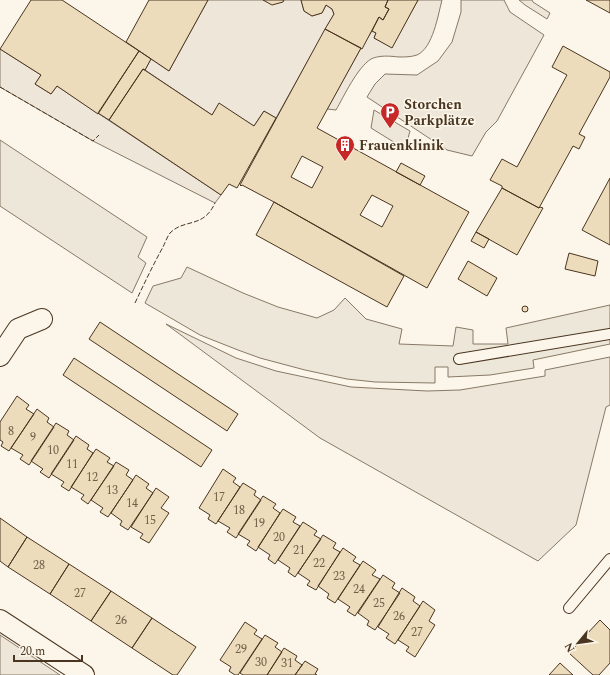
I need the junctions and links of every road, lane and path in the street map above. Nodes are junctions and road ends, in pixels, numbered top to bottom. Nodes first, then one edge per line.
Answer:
1 (42, 319) dead end
2 (610, 334) edge
3 (0, 356) edge
4 (459, 359) dead end
5 (610, 559) edge
6 (569, 608) dead end
7 (0, 620) edge
8 (84, 675) edge

1 - 3 street
2 - 4 lane
5 - 6 lane
7 - 8 street

